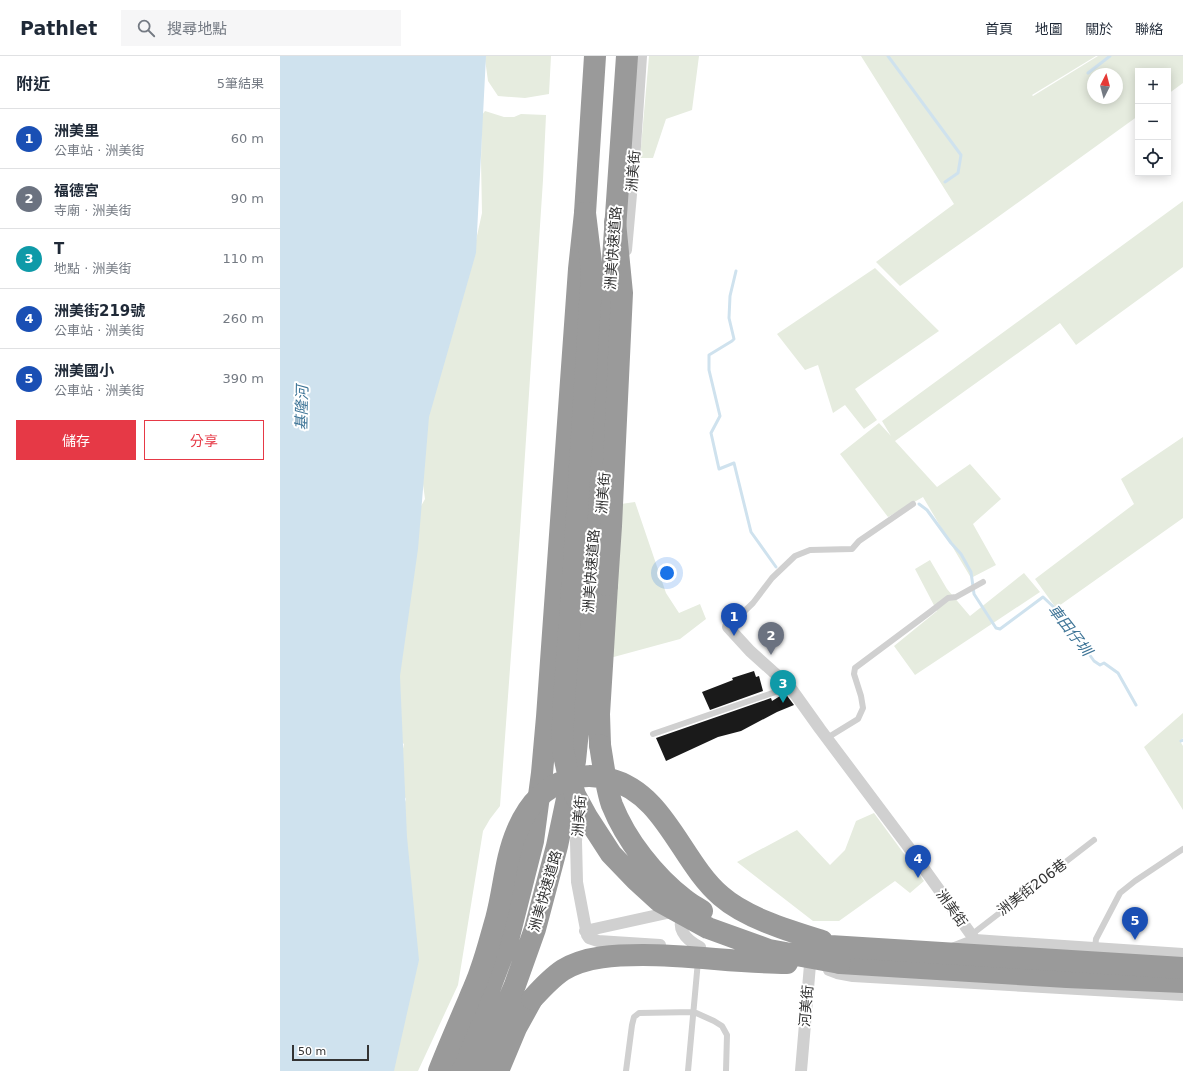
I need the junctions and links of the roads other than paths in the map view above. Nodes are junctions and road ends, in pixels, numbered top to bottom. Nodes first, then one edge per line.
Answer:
1 (595, 56) edge
2 (641, 56) edge
3 (625, 63) edge
4 (585, 212) junction
5 (615, 222) junction
6 (913, 504) dead end
7 (984, 582) dead end
8 (728, 626) joint
9 (790, 687) junction
10 (653, 734) dead end
11 (827, 738) junction
12 (1094, 840) dead end
13 (1183, 849) edge
14 (692, 908) junction
15 (585, 931) junction
16 (973, 937) junction
17 (812, 940) junction
18 (700, 947) junction
19 (1095, 948) junction
20 (1183, 954) edge
21 (840, 955) junction
22 (810, 961) junction
23 (1183, 968) edge
24 (1183, 982) edge
25 (1183, 995) edge
26 (694, 1012) junction
27 (439, 1071) edge
28 (456, 1071) edge
29 (479, 1071) edge
30 (498, 1071) edge
31 (626, 1071) edge
32 (688, 1071) edge
33 (726, 1071) edge
34 (800, 1071) edge

1 - 4 highway, 洲美快速道路
2 - 15 street, 洲美街
3 - 5 highway, 洲美快速道路
4 - 21 highway, bridge
4 - 28 highway, 洲美快速道路, bridge
5 - 21 highway, bridge
5 - 29 highway, 洲美快速道路, bridge
6 - 8 lane, 洲美街
7 - 11 lane
8 - 9 street, 洲美街
9 - 10 lane
9 - 11 street, 洲美街
11 - 16 street, 洲美街
12 - 16 lane, 洲美街206巷
13 - 19 lane
14 - 15 street, 洲美街
14 - 17 street, 洲美街
14 - 18 street
15 - 18 street
16 - 17 street, 洲美街
16 - 19 street, 洲美街
17 - 22 street, 河美街
18 - 22 street
18 - 26 lane
19 - 20 street, 洲美街
21 - 23 highway, bridge
21 - 24 highway
21 - 27 highway, bridge
21 - 30 highway, bridge
22 - 25 street
22 - 34 street, 河美街
26 - 31 lane
26 - 32 lane
26 - 33 lane

